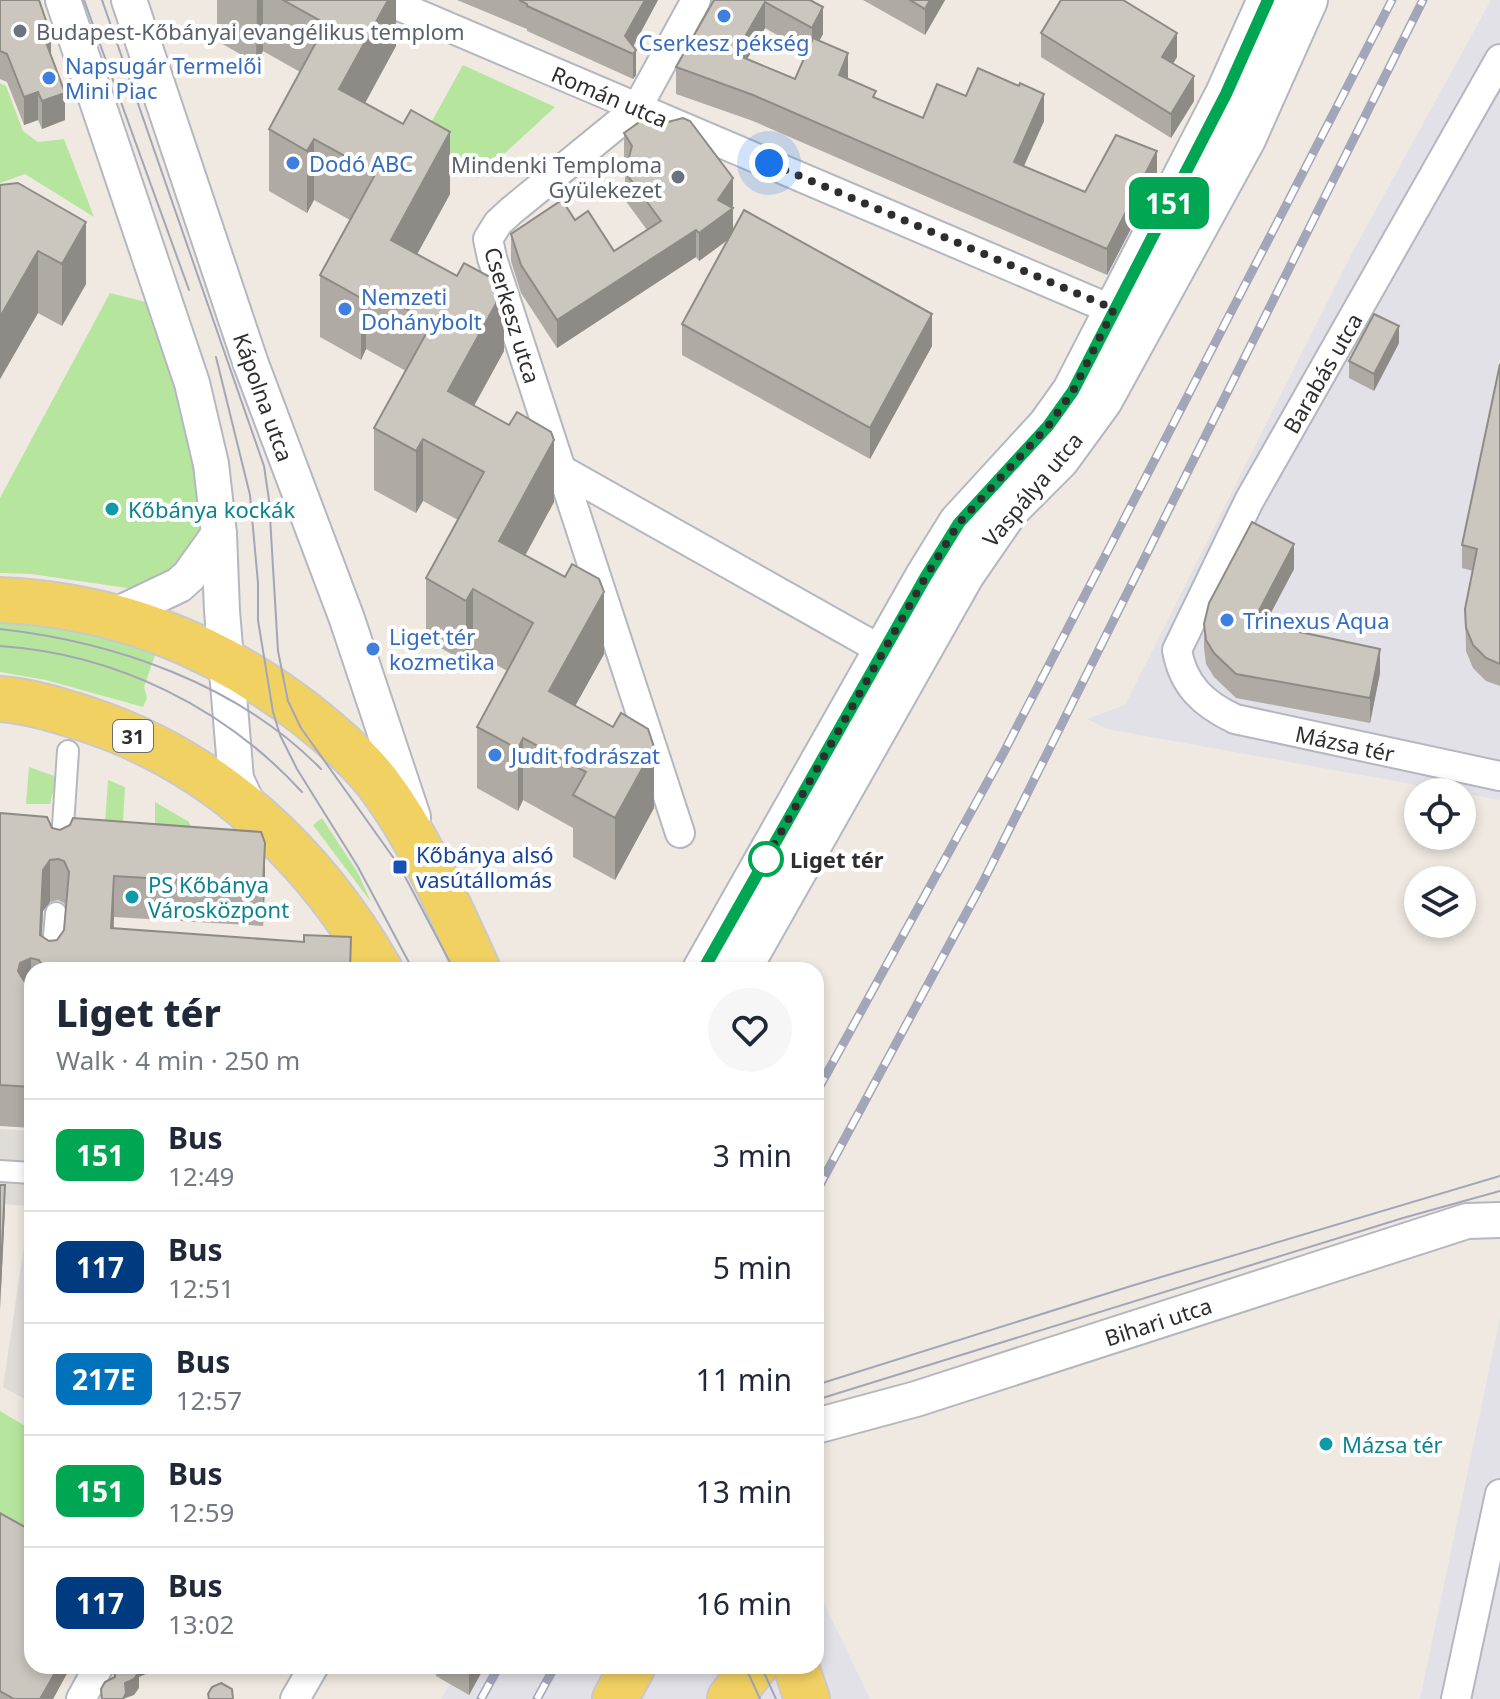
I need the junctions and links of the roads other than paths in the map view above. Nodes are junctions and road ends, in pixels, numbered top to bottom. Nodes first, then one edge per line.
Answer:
1 (63, 0) edge
2 (129, 0) edge
3 (385, 0) edge
4 (696, 0) edge
5 (1268, 0) edge
6 (1307, 0) edge
7 (1500, 59) edge
8 (637, 108) junction
9 (1129, 317) junction
10 (562, 470) junction
11 (219, 534) junction
12 (0, 600) edge
13 (114, 616) junction
14 (883, 651) junction
15 (225, 660) junction
16 (1198, 693) joint
17 (0, 699) edge
18 (847, 748) junction
19 (68, 751) dead end
20 (1500, 776) edge
21 (250, 809) junction
22 (680, 833) dead end
23 (60, 859) edge
24 (427, 860) junction
25 (56, 913) dead end
26 (52, 962) edge
27 (375, 962) edge
28 (474, 962) edge
29 (708, 962) edge
30 (744, 962) edge
31 (0, 1171) edge
32 (24, 1172) edge
33 (1500, 1220) edge
34 (824, 1424) edge
35 (1500, 1494) edge
36 (95, 1674) edge
37 (309, 1674) edge
38 (629, 1674) edge
39 (718, 1674) edge
40 (749, 1674) edge
41 (799, 1674) edge
42 (81, 1699) edge
43 (295, 1699) edge
44 (615, 1699) edge
45 (708, 1699) edge
46 (730, 1699) edge
47 (745, 1699) edge
48 (807, 1699) edge
49 (1456, 1699) edge

1 - 11 street
2 - 24 street, Kápolna utca
3 - 8 street, Román utca
4 - 8 street, Cserkesz utca
5 - 9 main road, Vaspálya utca
6 - 9 main road, Vaspálya utca
7 - 16 street, Barabás utca
8 - 9 street, Román utca
8 - 10 street, Cserkesz utca
9 - 14 main road, Vaspálya utca
9 - 18 main road, Vaspálya utca
10 - 14 street
10 - 22 street, Cserkesz utca
11 - 13 street
11 - 15 street
12 - 13 main road
13 - 15 main road
14 - 18 main road, Vaspálya utca
15 - 21 street
15 - 24 main road
16 - 20 street, Mázsa tér
17 - 21 main road, 31
18 - 29 main road, Vaspálya utca
18 - 30 main road, Vaspálya utca
19 - 23 street
21 - 27 main road, 31
24 - 28 main road, Kápolna utca
25 - 26 street
31 - 32 street
33 - 34 street, Bihari utca
35 - 49 street
36 - 42 street
37 - 43 street
38 - 44 main road
39 - 46 main road
40 - 46 main road
41 - 48 main road
45 - 46 street
46 - 47 main road

